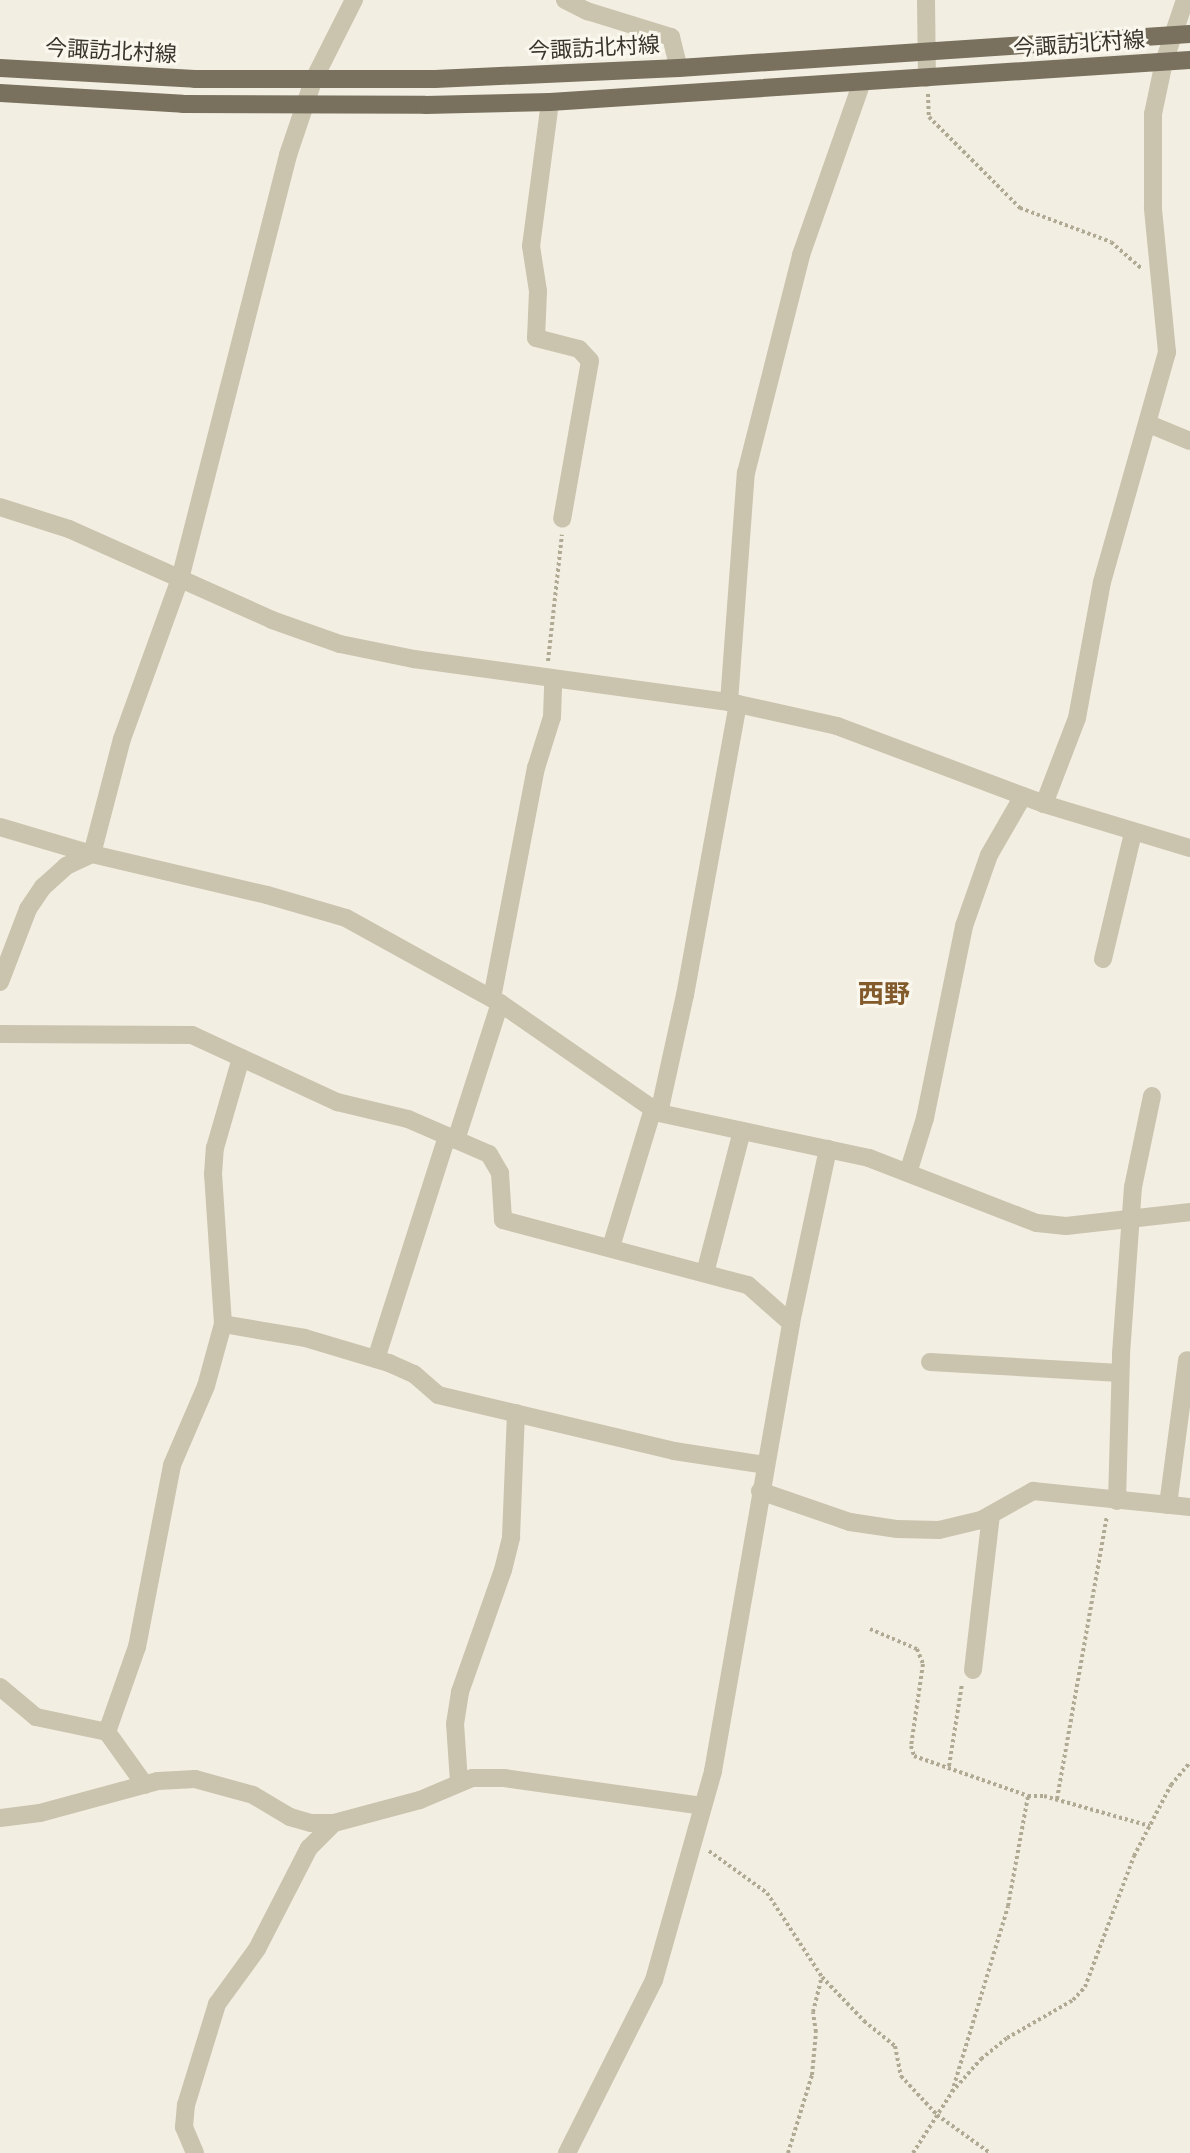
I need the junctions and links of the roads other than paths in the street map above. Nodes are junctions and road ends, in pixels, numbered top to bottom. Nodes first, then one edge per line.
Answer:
1 (354, 0) edge
2 (564, 0) edge
3 (926, 0) edge
4 (1185, 0) edge
5 (1181, 35) edge
6 (926, 52) junction
7 (1190, 60) edge
8 (1164, 62) junction
9 (0, 68) edge
10 (679, 68) junction
11 (927, 78) junction
12 (313, 81) junction
13 (862, 82) junction
14 (0, 93) edge
15 (550, 102) junction
16 (305, 107) junction
17 (1149, 424) junction
18 (1190, 441) edge
19 (0, 507) edge
20 (562, 519) road end
21 (180, 579) junction
22 (550, 678) junction
23 (733, 703) junction
24 (1023, 796) junction
25 (1044, 804) junction
26 (0, 827) edge
27 (1133, 833) junction
28 (1190, 848) edge
29 (92, 854) junction
30 (1103, 959) dead end
31 (0, 981) edge
32 (496, 1000) junction
33 (0, 1034) edge
34 (241, 1058) junction
35 (1152, 1096) dead end
36 (656, 1111) junction
37 (742, 1131) junction
38 (452, 1138) junction
39 (828, 1149) junction
40 (908, 1173) junction
41 (1190, 1212) edge
42 (1131, 1218) junction
43 (611, 1247) junction
44 (705, 1273) junction
45 (791, 1323) junction
46 (223, 1324) junction
47 (376, 1359) junction
48 (1187, 1360) dead end
49 (930, 1362) dead end
50 (1120, 1373) junction
51 (516, 1413) junction
52 (765, 1465) junction
53 (760, 1491) junction
54 (1113, 1501) junction
55 (1168, 1505) junction
56 (1190, 1507) edge
57 (991, 1515) junction
58 (973, 1670) road end
59 (0, 1687) edge
60 (107, 1732) junction
61 (459, 1782) junction
62 (145, 1785) junction
63 (702, 1806) junction
64 (0, 1818) edge
65 (334, 1823) junction
66 (195, 2153) edge
67 (567, 2153) edge

1 - 12 street
2 - 10 street
3 - 6 street
4 - 5 street
5 - 6 main road, 今諏訪北村線
5 - 8 street
6 - 10 main road, 今諏訪北村線
6 - 11 street
7 - 8 main road, 今諏訪北村線
8 - 11 main road, 今諏訪北村線
8 - 17 street
9 - 12 main road, 今諏訪北村線
10 - 12 main road, 今諏訪北村線
11 - 13 main road, 今諏訪北村線
12 - 16 street
13 - 15 main road, 今諏訪北村線
13 - 23 street
14 - 16 main road, 今諏訪北村線
15 - 16 main road, 今諏訪北村線
15 - 20 street
16 - 21 street
17 - 18 street
17 - 25 street
19 - 21 street
21 - 22 street
21 - 29 street
22 - 23 street
22 - 32 street
23 - 24 street
23 - 36 street
24 - 25 street
24 - 40 street
25 - 27 street
26 - 29 street
27 - 28 street
27 - 30 street
29 - 31 street
29 - 32 street
32 - 36 street
32 - 38 street
33 - 34 street
34 - 38 street
34 - 46 street
35 - 42 street
36 - 37 street
36 - 43 street
37 - 39 street
37 - 44 street
38 - 43 street
38 - 47 street
39 - 40 street
39 - 45 street
40 - 42 street
41 - 42 street
42 - 50 street
43 - 44 street
44 - 45 street
45 - 52 street
46 - 47 street
46 - 60 street
47 - 51 street
48 - 55 street
49 - 50 street
50 - 54 street
51 - 52 street
51 - 61 street
52 - 53 street
53 - 57 street
53 - 63 street
54 - 55 street
54 - 57 street
55 - 56 street
57 - 58 street
59 - 60 street
60 - 62 street
61 - 63 street
61 - 65 street
62 - 64 street
62 - 65 street
63 - 67 street
65 - 66 street

